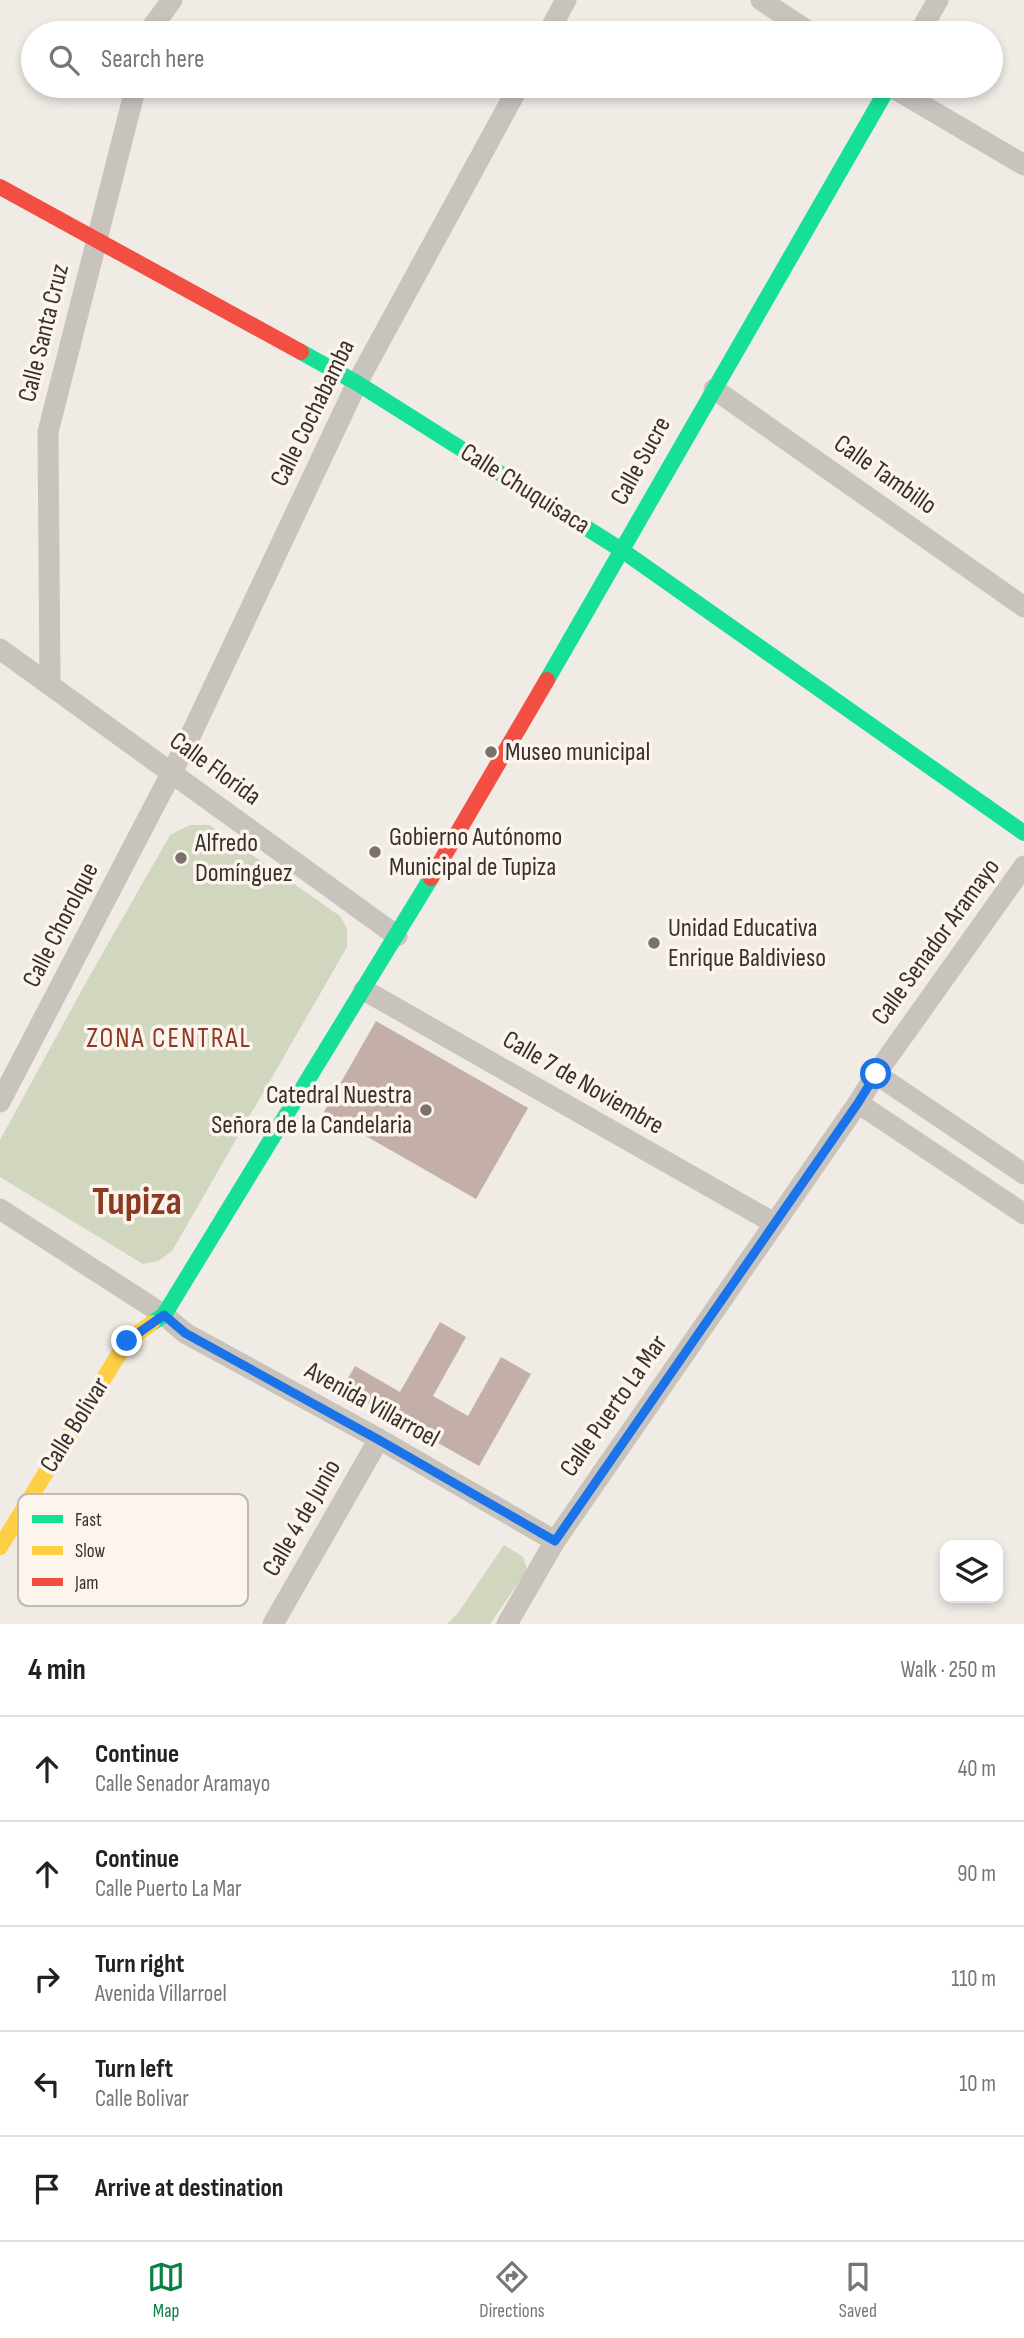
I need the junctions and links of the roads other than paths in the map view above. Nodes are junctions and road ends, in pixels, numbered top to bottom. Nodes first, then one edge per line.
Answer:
1 (172, 0) edge
2 (566, 0) edge
3 (761, 0) edge
4 (938, 0) edge
5 (156, 21) edge
6 (555, 21) edge
7 (793, 21) edge
8 (926, 21) edge
9 (133, 98) edge
10 (512, 98) edge
11 (883, 98) edge
12 (910, 98) edge
13 (1024, 165) edge
14 (0, 187) edge
15 (97, 240) junction
16 (357, 383) junction
17 (714, 389) junction
18 (623, 551) junction
19 (1024, 607) edge
20 (0, 649) edge
21 (50, 683) junction
22 (172, 773) junction
23 (1024, 833) edge
24 (1024, 866) edge
25 (397, 936) junction
26 (363, 990) junction
27 (876, 1074) junction
28 (0, 1102) edge
29 (858, 1103) junction
30 (1024, 1174) edge
31 (0, 1209) edge
32 (1024, 1214) edge
33 (774, 1223) junction
34 (164, 1315) junction
35 (379, 1440) junction
36 (33, 1494) edge
37 (18, 1518) edge
38 (555, 1541) junction
39 (0, 1547) edge
40 (272, 1624) edge
41 (507, 1624) edge

1 - 5 street
2 - 6 street
3 - 7 street
4 - 8 street
9 - 15 street, Calle Santa Cruz
10 - 16 street, Calle Cochabamba
11 - 17 street, Calle Sucre
12 - 13 street
14 - 15 street, Calle Chuquisaca
15 - 16 street, Calle Chuquisaca
15 - 21 street, Calle Santa Cruz
16 - 18 street, Calle Chuquisaca
16 - 22 street, Calle Cochabamba
17 - 18 street, Calle Sucre
17 - 19 street, Calle Tambillo
18 - 23 street, Calle Chuquisaca
18 - 25 street, Calle Sucre
20 - 21 street, Calle Florida
21 - 22 street, Calle Florida
22 - 25 street, Calle Florida
22 - 28 street, Calle Chorolque
24 - 27 street, Calle Senador Aramayo
25 - 26 street, Calle Sucre
26 - 33 street, Calle 7 de Noviembre
26 - 34 street, Calle Sucre
27 - 29 street, Calle Senador Aramayo
27 - 30 street
29 - 32 street
29 - 33 street, Calle Senador Aramayo
31 - 34 street, Avenida Villarroel
33 - 38 street, Calle Puerto La Mar
34 - 35 street, Avenida Villarroel
34 - 36 street, Calle Bolivar
35 - 38 street, Avenida Villarroel
35 - 40 street, Calle 4 de Junio
37 - 39 street, Calle Bolivar
38 - 41 street, Calle Puerto La Mar

